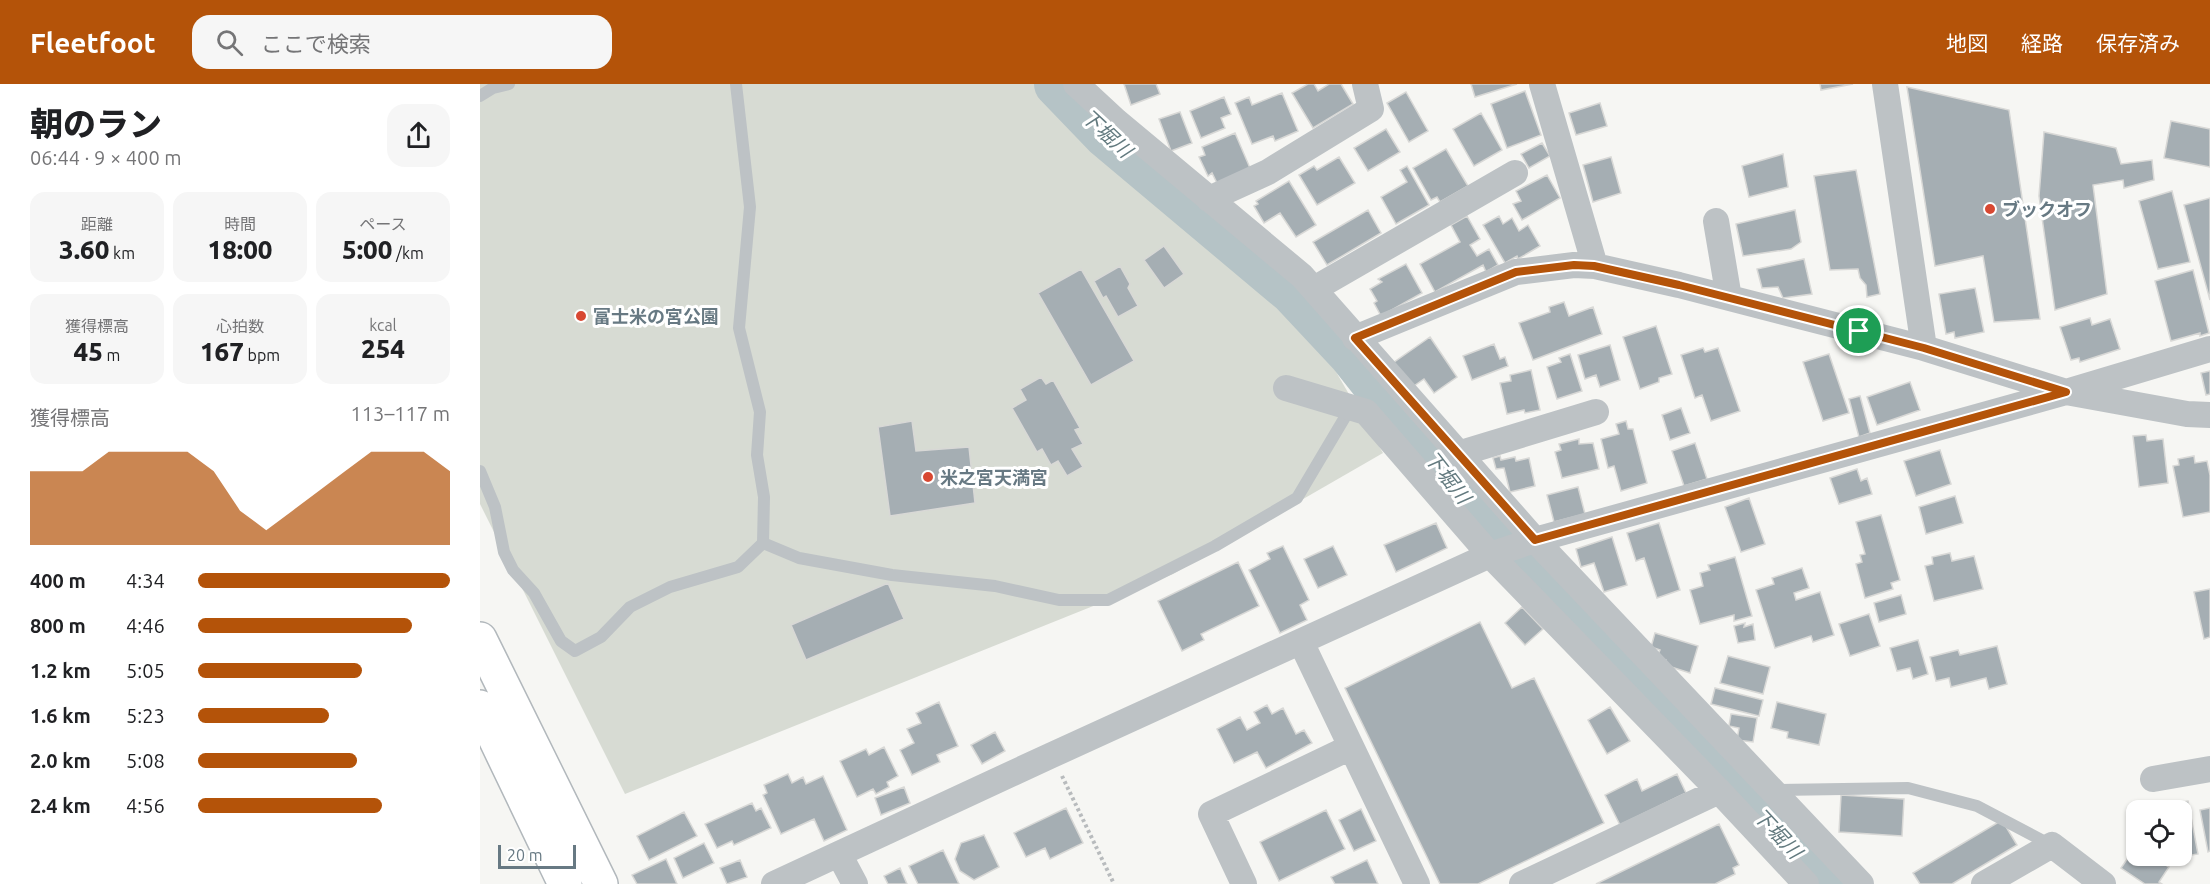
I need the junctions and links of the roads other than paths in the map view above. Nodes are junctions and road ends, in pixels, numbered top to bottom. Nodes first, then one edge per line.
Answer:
1 (509, 84) edge
2 (736, 84) edge
3 (1076, 84) edge
4 (1365, 84) edge
5 (1542, 84) edge
6 (1885, 84) edge
7 (480, 96) edge
8 (1515, 173) dead end
9 (1209, 199) junction
10 (1716, 221) dead end
11 (1594, 266) junction
12 (1314, 289) junction
13 (1730, 298) junction
14 (1355, 338) junction
15 (1924, 348) junction
16 (2210, 349) edge
17 (1286, 388) dead end
18 (2066, 392) junction
19 (1350, 407) junction
20 (1596, 412) dead end
21 (2210, 415) edge
22 (1458, 454) junction
23 (480, 471) edge
24 (1534, 541) junction
25 (763, 543) junction
26 (1491, 555) junction
27 (480, 639) edge
28 (1301, 642) junction
29 (480, 707) edge
30 (1351, 747) junction
31 (2210, 769) edge
32 (2153, 779) dead end
33 (1773, 790) junction
34 (1719, 791) junction
35 (2052, 845) junction
36 (839, 854) junction
37 (565, 884) edge
38 (601, 884) edge
39 (774, 884) edge
40 (855, 884) edge
41 (1244, 884) edge
42 (1416, 884) edge
43 (1522, 884) edge
44 (1806, 884) edge
45 (1861, 884) edge
46 (1984, 884) edge
47 (2103, 884) edge

1 - 7 lane
2 - 25 lane
3 - 9 street
4 - 9 street
5 - 11 street
6 - 15 street
8 - 12 street
9 - 12 street
10 - 13 street
11 - 13 street
11 - 14 street
12 - 14 street
13 - 15 street
14 - 22 street
15 - 18 street
16 - 18 street
17 - 19 street
18 - 21 street
18 - 24 street
19 - 25 lane
19 - 26 street
20 - 22 street
22 - 24 street
23 - 25 lane
24 - 26 street
24 - 33 street
26 - 28 street
26 - 34 street
27 - 38 street
28 - 30 street
28 - 36 street
29 - 37 street
30 - 41 street
30 - 42 street
31 - 32 street
33 - 35 lane
33 - 45 street
34 - 43 street
34 - 44 street
35 - 46 street
35 - 47 street
36 - 39 street
36 - 40 street

